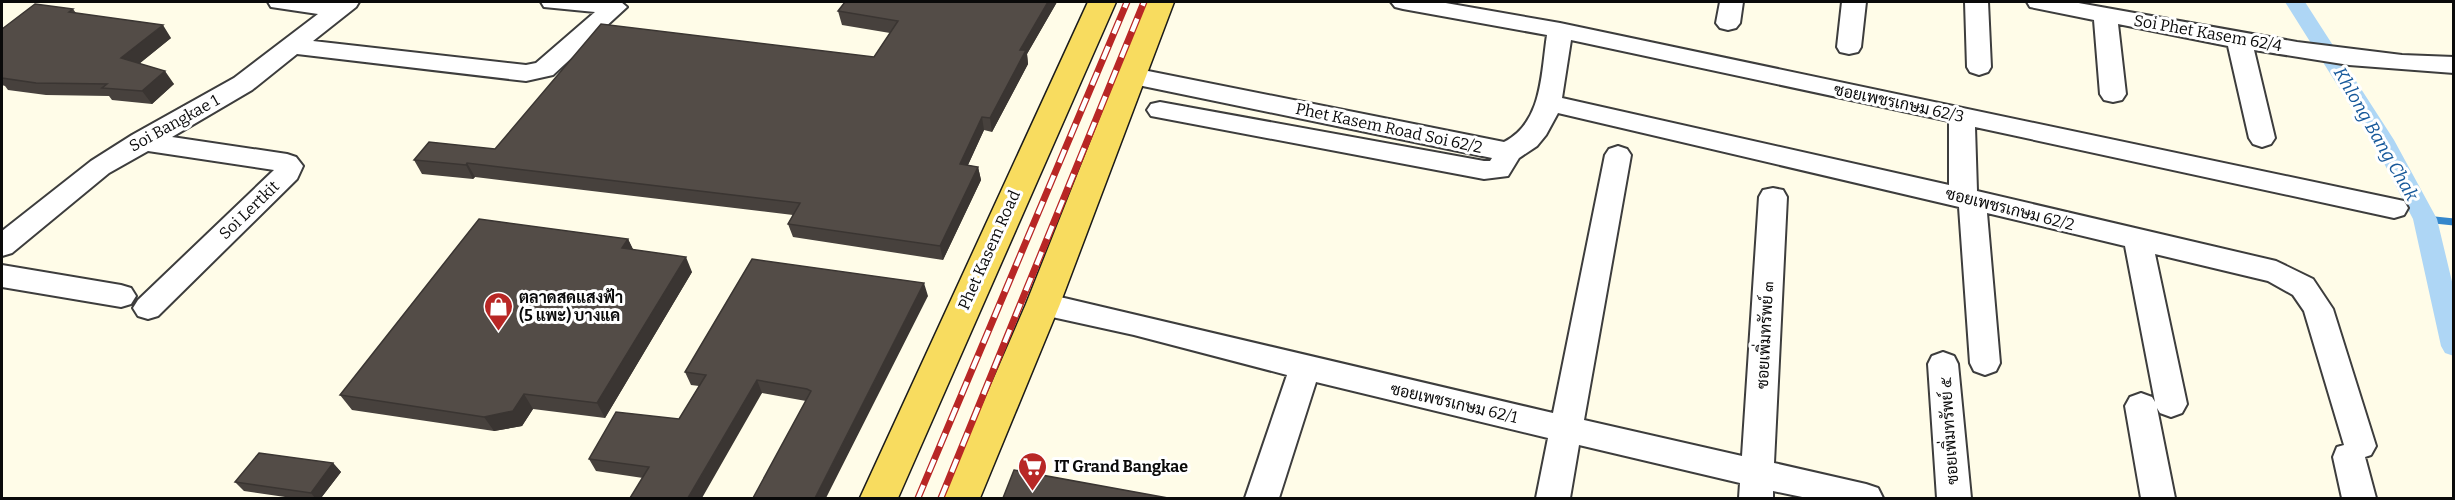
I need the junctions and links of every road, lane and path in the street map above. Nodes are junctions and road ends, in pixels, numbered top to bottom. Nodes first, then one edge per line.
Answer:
1 (279, 2) edge
2 (552, 2) edge
3 (1102, 2) edge
4 (1160, 2) edge
5 (1403, 2) edge
6 (1854, 2) edge
7 (1976, 2) edge
8 (2038, 2) edge
9 (343, 5) edge
10 (2105, 14) junction
11 (1560, 30) junction
12 (2239, 39) junction
13 (290, 46) junction
14 (1849, 47) dead end
15 (2454, 65) edge
16 (1979, 68) dead end
17 (1132, 76) junction
18 (2113, 94) dead end
19 (1548, 103) junction
20 (1160, 110) dead end
21 (1962, 117) junction
22 (1365, 136) junction
23 (2262, 138) dead end
24 (141, 141) junction
25 (1618, 155) dead end
26 (1773, 197) dead end
27 (1967, 198) junction
28 (2394, 208) dead end
29 (2138, 240) junction
30 (2, 246) edge
31 (2, 276) edge
32 (121, 296) dead end
33 (1043, 304) junction
34 (148, 308) dead end
35 (1985, 363) dead end
36 (1943, 364) dead end
37 (1305, 367) junction
38 (1566, 429) junction
39 (1757, 486) edge
40 (879, 498) edge
41 (961, 498) edge
42 (1262, 498) edge
43 (1553, 498) edge
44 (1866, 498) edge
45 (1954, 498) edge
46 (2158, 498) edge
47 (2359, 498) edge

1 - 9 street
2 - 13 street
3 - 40 main road, Phet Kasem Road
4 - 17 main road
5 - 11 street, ซอยเพชรเกษม 62/3
6 - 14 street
7 - 16 street
8 - 10 street, Soi Phet Kasem 62/4
9 - 13 street, Soi Bangkae 1
10 - 12 street, Soi Phet Kasem 62/4
10 - 18 street
11 - 19 street
11 - 21 street, ซอยเพชรเกษม 62/3
12 - 15 street, Soi Phet Kasem 62/4
12 - 23 street
13 - 24 street, Soi Bangkae 1
17 - 22 street, Phet Kasem Road Soi 62/2
17 - 33 main road
19 - 22 street
19 - 27 street, ซอยเพชรเกษม 62/2
20 - 22 street
21 - 27 street
21 - 28 street, ซอยเพชรเกษม 62/3
24 - 30 street, Soi Bangkae 1
24 - 34 street, Soi Lertkit
25 - 38 street
26 - 39 street, ซอยเพิ่มทรัพย์ ๓
27 - 29 street, ซอยเพชรเกษม 62/2
27 - 35 street
29 - 46 street
29 - 47 street, ซอยเพชรเกษม 62/2
31 - 32 street
33 - 37 street, ซอยเพชรเกษม 62/1
33 - 41 main road
36 - 45 street, ซอยเพิ่มทรัพย์ ๕
37 - 38 street, ซอยเพชรเกษม 62/1
37 - 42 street
38 - 39 street, ซอยเพชรเกษม 62/1
38 - 43 street
39 - 44 street, ซอยเพชรเกษม 62/1

